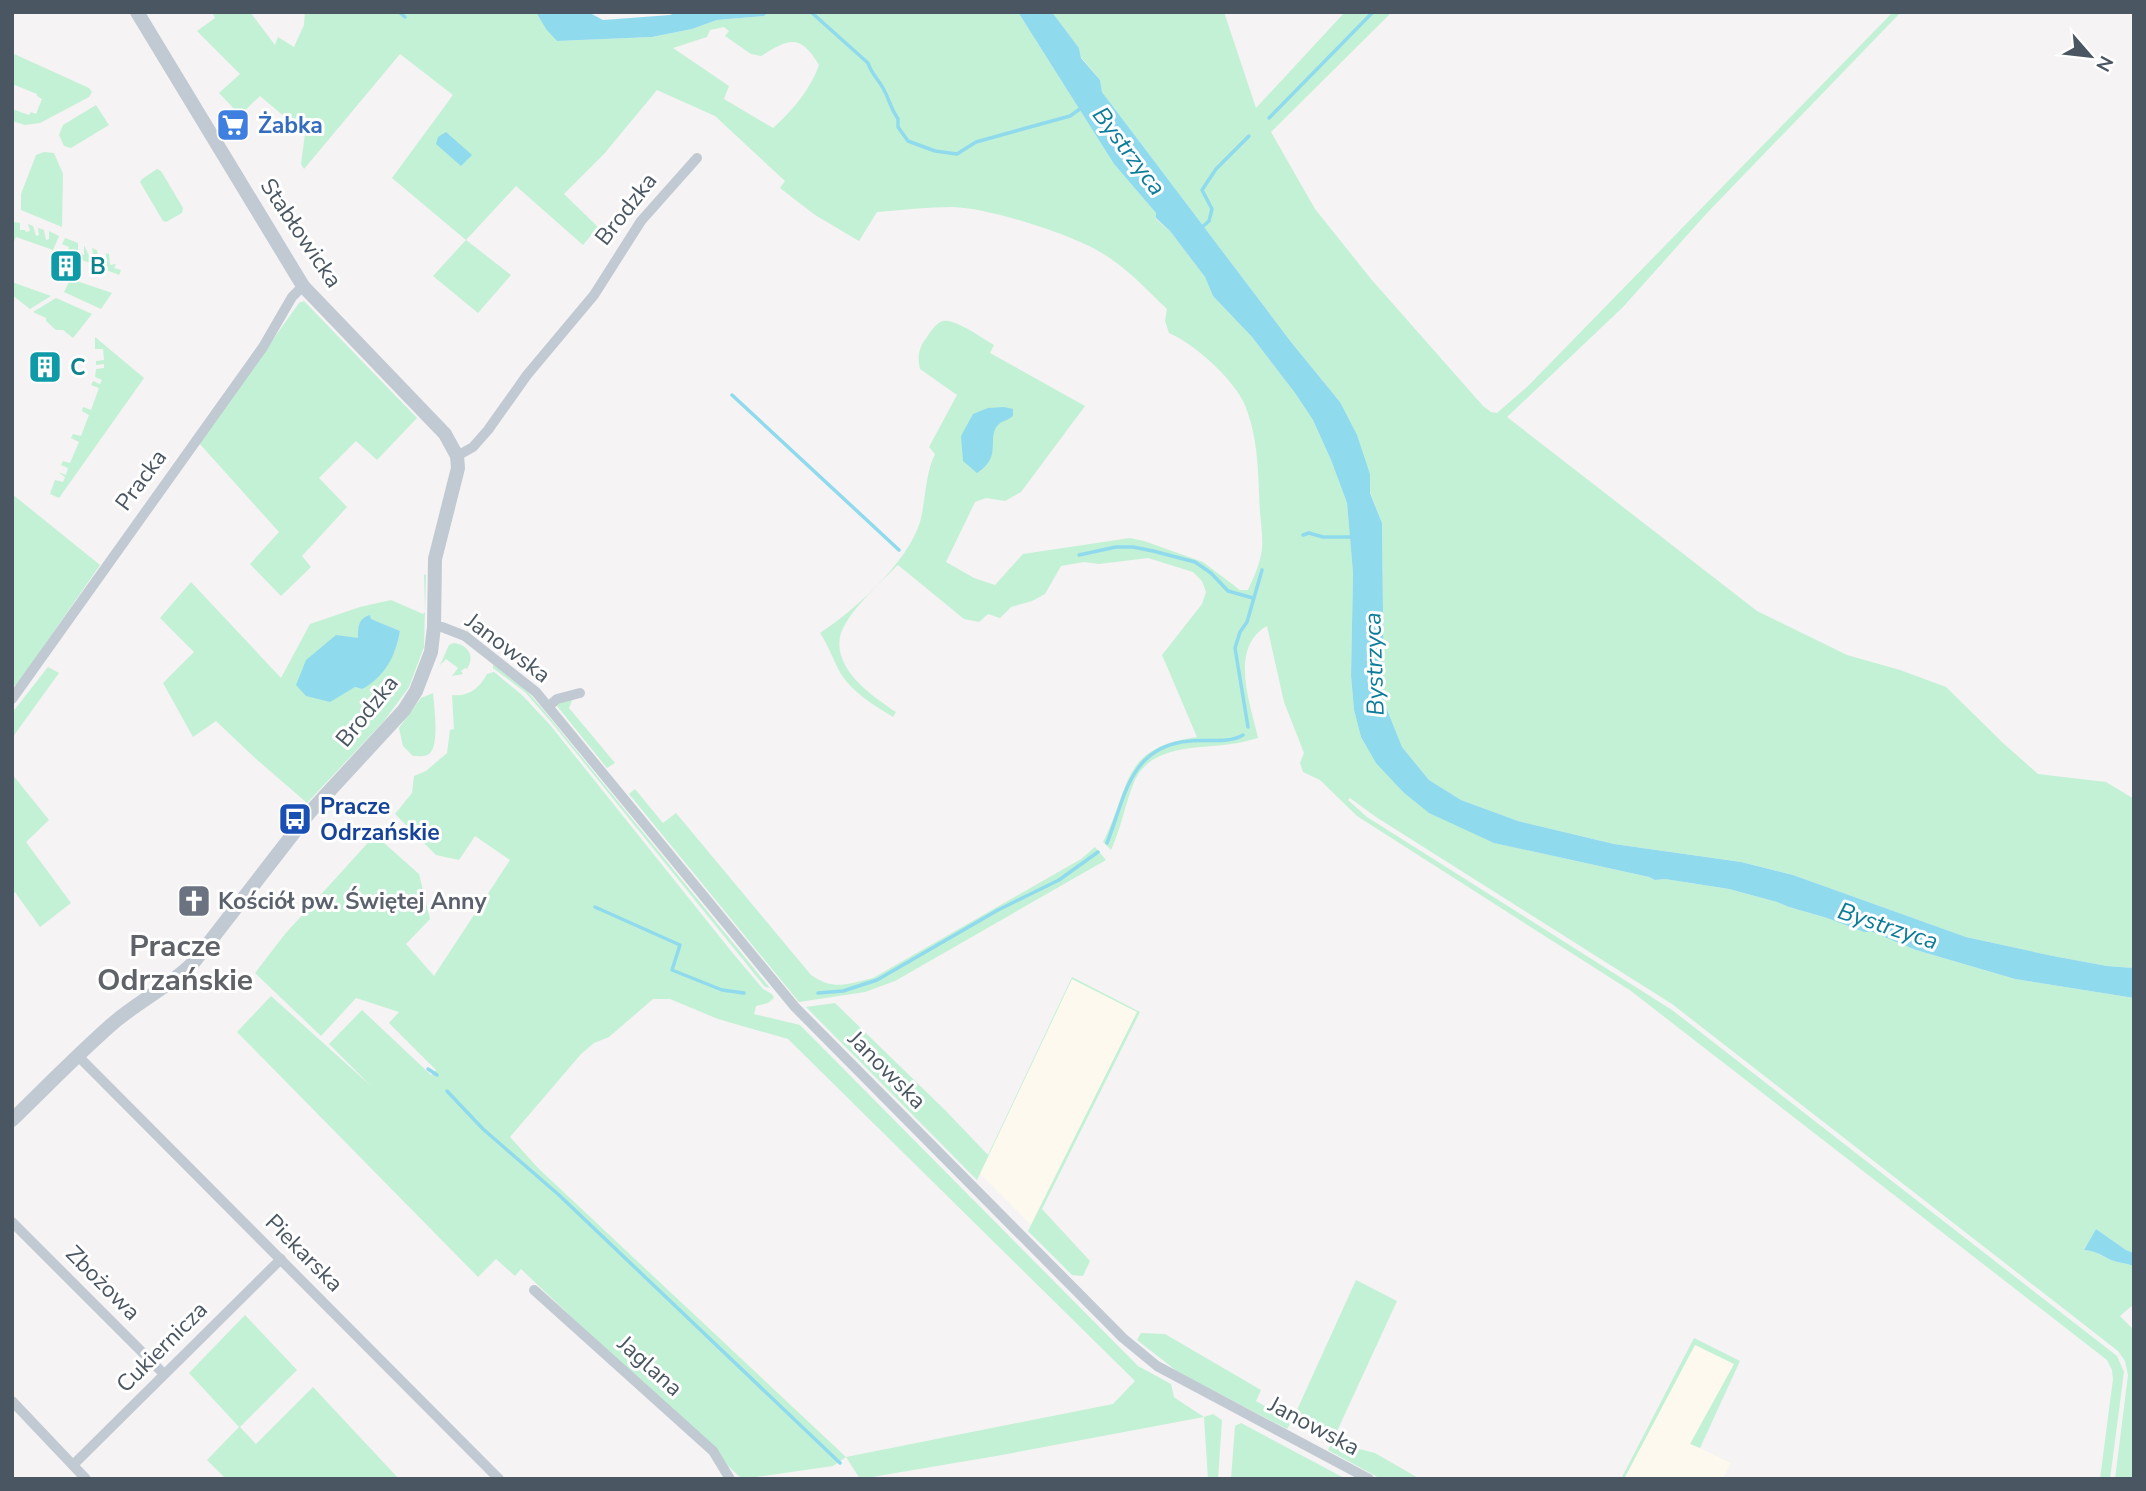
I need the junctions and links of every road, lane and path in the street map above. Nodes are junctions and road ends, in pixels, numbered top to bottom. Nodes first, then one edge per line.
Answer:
1 (137, 12) edge
2 (697, 158) dead end
3 (303, 286) junction
4 (457, 456) junction
5 (434, 627) junction
6 (580, 693) dead end
7 (12, 699) edge
8 (548, 706) junction
9 (79, 1057) junction
10 (12, 1120) edge
11 (12, 1222) edge
12 (281, 1259) junction
13 (534, 1290) dead end
14 (164, 1374) junction
15 (12, 1401) edge
16 (73, 1465) junction
17 (86, 1479) edge
18 (499, 1479) edge
19 (730, 1479) edge
20 (1369, 1479) edge

1 - 3 street, Stabłowicka
2 - 4 street, Brodzka
3 - 4 street, Stabłowicka
3 - 7 street, Pracka
4 - 5 street, Brodzka
5 - 8 street, Janowska
5 - 9 street, Brodzka
6 - 8 street
8 - 20 street, Janowska
9 - 10 street, Brodzka
9 - 12 street, Piekarska
11 - 14 street, Zbożowa
12 - 14 street, Cukiernicza
12 - 18 street, Piekarska
13 - 19 street, Jaglana
14 - 16 street, Cukiernicza
15 - 16 street
16 - 17 street

